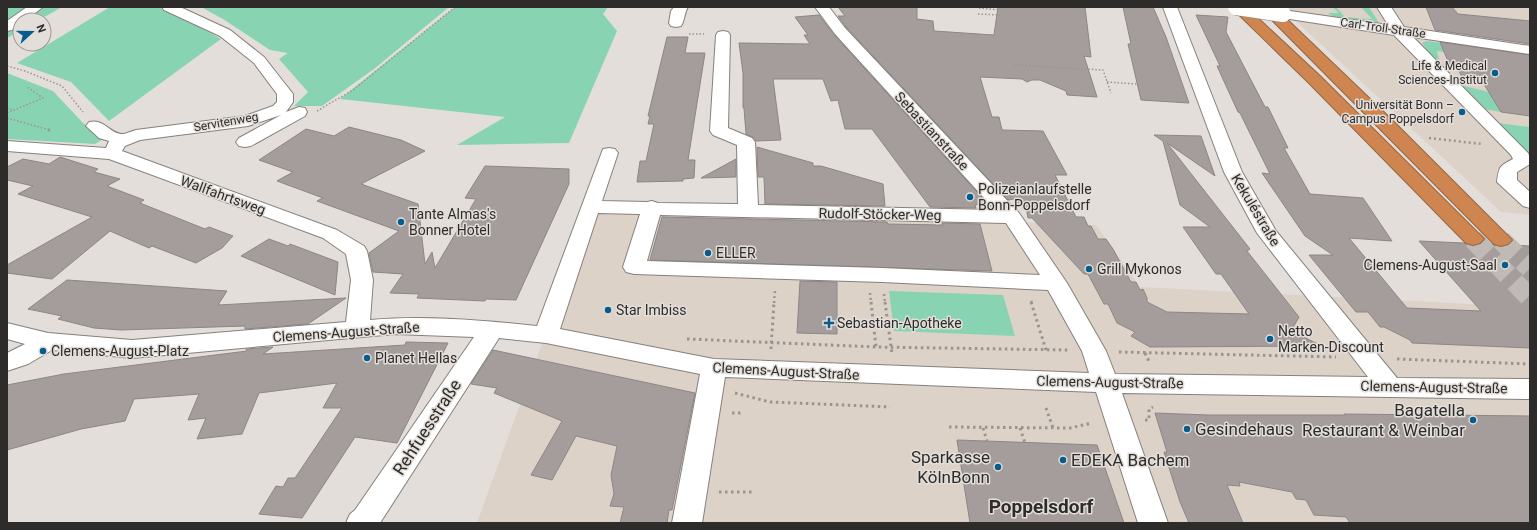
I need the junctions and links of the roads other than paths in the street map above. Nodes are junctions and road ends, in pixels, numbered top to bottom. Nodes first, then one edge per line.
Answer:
1 (36, 7) edge
2 (169, 7) edge
3 (681, 7) edge
4 (822, 7) edge
5 (1170, 7) edge
6 (1236, 7) edge
7 (1266, 7) edge
8 (1384, 7) edge
9 (676, 23) road end
10 (7, 27) edge
11 (1399, 31) junction
12 (723, 35) road end
13 (1530, 50) edge
14 (279, 110) junction
15 (95, 126) road end
16 (245, 142) dead end
17 (7, 146) edge
18 (118, 147) junction
19 (609, 153) dead end
20 (1530, 202) edge
21 (590, 207) junction
22 (652, 207) junction
23 (748, 211) junction
24 (1012, 218) junction
25 (1473, 239) tunnel mouth
26 (1501, 240) tunnel mouth
27 (1056, 283) junction
28 (357, 329) junction
29 (492, 329) junction
30 (7, 331) edge
31 (546, 335) junction
32 (48, 341) junction
33 (7, 362) edge
34 (714, 368) junction
35 (1105, 383) junction
36 (1389, 386) junction
37 (1530, 389) edge
38 (361, 523) edge
39 (687, 523) edge
40 (1153, 523) edge

1 - 10 street
2 - 14 street
3 - 9 street
4 - 24 street, Sebastianstraße
5 - 36 street, Kekuléstraße
6 - 11 street, Carl-Troll-Straße, bridge
6 - 25 highway
7 - 26 highway
8 - 11 street
11 - 13 street, Carl-Troll-Straße
11 - 20 street
12 - 23 street
14 - 16 street
14 - 18 street, Servitenweg
15 - 18 street
17 - 18 street, Wallfahrtsweg
18 - 28 street, Wallfahrtsweg
19 - 21 street
21 - 22 street, Rudolf-Stöcker-Weg
21 - 31 street
22 - 23 street, Rudolf-Stöcker-Weg
22 - 27 street
23 - 24 street, Rudolf-Stöcker-Weg
24 - 27 street, Sebastianstraße
27 - 35 street, Sebastianstraße
28 - 29 street, Clemens-August-Straße
28 - 32 street, Clemens-August-Straße
29 - 31 street, Clemens-August-Straße
29 - 38 street, Rehfuesstraße
30 - 32 street
31 - 34 street, Clemens-August-Straße
32 - 33 street
34 - 35 street, Clemens-August-Straße
34 - 39 street
35 - 36 street, Clemens-August-Straße
35 - 40 street, Sebastianstraße
36 - 37 street, Clemens-August-Straße

